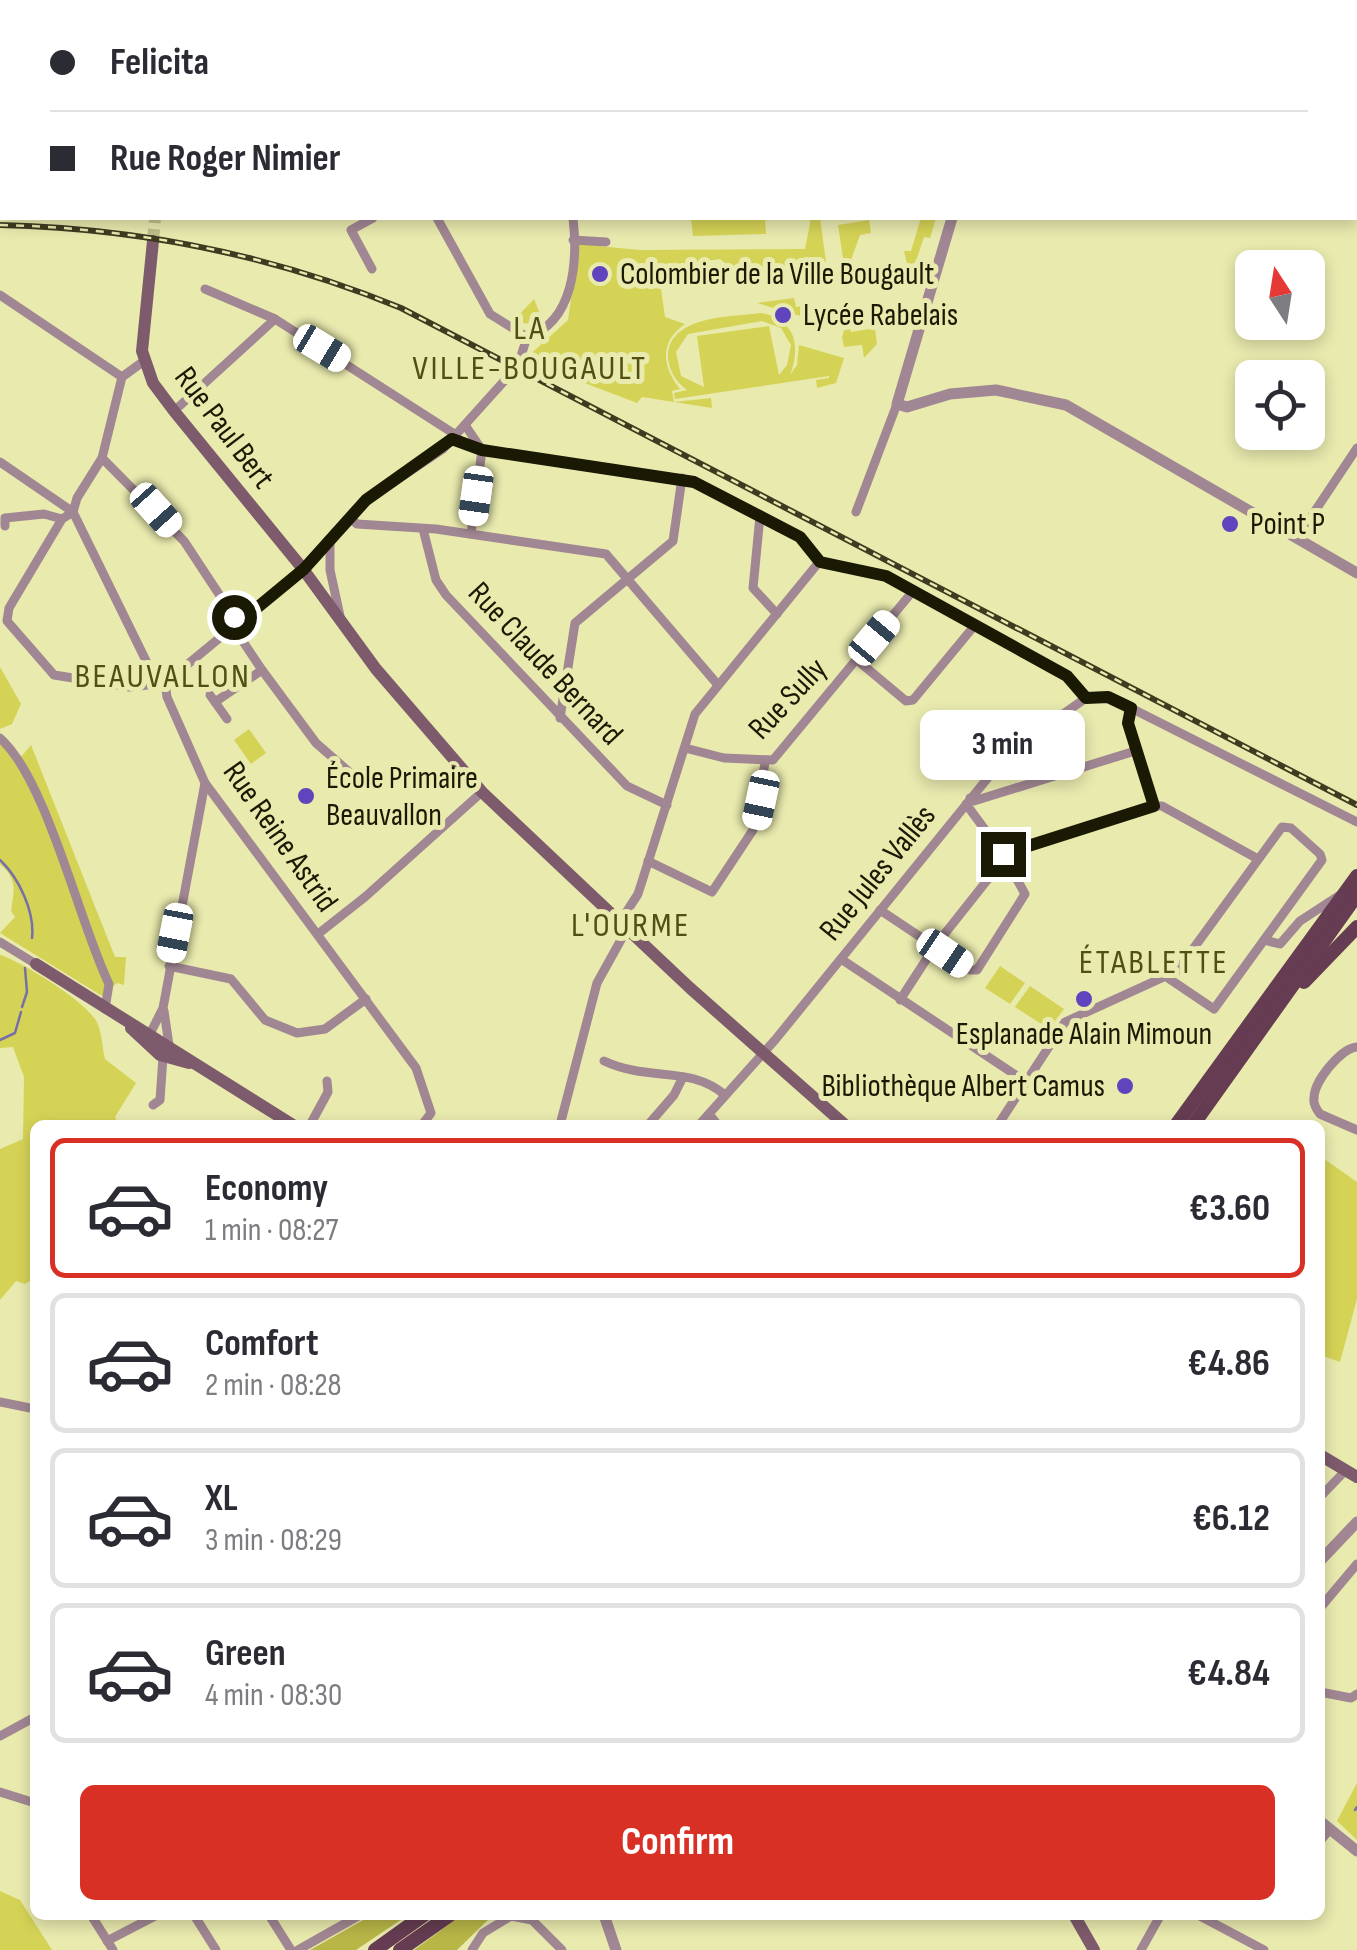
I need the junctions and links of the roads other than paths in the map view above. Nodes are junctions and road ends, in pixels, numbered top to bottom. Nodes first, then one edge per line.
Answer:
1 (369, 220) edge
2 (438, 220) edge
3 (572, 220) edge
4 (951, 220) edge
5 (573, 240) junction
6 (153, 241) tunnel mouth
7 (606, 242) dead end
8 (372, 268) dead end
9 (205, 289) dead end
10 (0, 295) edge
11 (275, 319) junction
12 (527, 337) junction
13 (521, 356) dead end
14 (144, 362) junction
15 (514, 370) dead end
16 (122, 378) junction
17 (896, 404) junction
18 (174, 411) junction
19 (465, 425) junction
20 (454, 437) junction
21 (482, 450) junction
22 (1356, 451) edge
23 (102, 458) junction
24 (0, 462) edge
25 (682, 478) junction
26 (60, 504) junction
27 (361, 506) junction
28 (73, 512) junction
29 (856, 512) dead end
30 (760, 516) junction
31 (57, 517) junction
32 (350, 518) junction
33 (3, 520) edge
34 (380, 522) junction
35 (423, 529) junction
36 (471, 534) junction
37 (1297, 538) junction
38 (330, 540) junction
39 (820, 562) junction
40 (304, 569) junction
41 (1357, 574) edge
42 (628, 578) junction
43 (913, 591) junction
44 (776, 614) junction
45 (3, 617) edge
46 (340, 618) junction
47 (236, 625) junction
48 (975, 625) junction
49 (857, 660) junction
50 (262, 670) junction
51 (166, 683) junction
52 (718, 685) junction
53 (1086, 698) junction
54 (1131, 708) junction
55 (560, 718) junction
56 (228, 719) dead end
57 (0, 738) edge
58 (685, 748) junction
59 (1135, 751) junction
60 (765, 763) junction
61 (205, 783) junction
62 (363, 784) dead end
63 (482, 792) junction
64 (968, 801) junction
65 (667, 805) junction
66 (1154, 806) junction
67 (1357, 822) edge
68 (1004, 857) junction
69 (1258, 859) junction
70 (648, 861) junction
71 (1357, 876) edge
72 (1351, 893) edge
73 (880, 910) junction
74 (623, 926) junction
75 (1357, 927) edge
76 (318, 934) junction
77 (1264, 940) junction
78 (0, 942) edge
79 (935, 946) junction
80 (840, 959) junction
81 (36, 964) joint
82 (169, 966) junction
83 (1168, 978) junction
84 (366, 999) junction
85 (900, 1000) junction
86 (163, 1008) junction
87 (105, 1009) junction
88 (1272, 1015) junction
89 (162, 1046) junction
90 (1357, 1047) edge
91 (764, 1052) junction
92 (604, 1061) dead end
93 (683, 1077) junction
94 (327, 1081) dead end
95 (1026, 1082) junction
96 (725, 1096) junction
97 (153, 1105) dead end
98 (709, 1114) junction
99 (284, 1120) edge
100 (313, 1120) edge
101 (426, 1120) edge
102 (561, 1120) edge
103 (652, 1120) edge
104 (704, 1120) edge
105 (714, 1120) edge
106 (839, 1120) edge
107 (1001, 1120) edge
108 (1180, 1120) edge
109 (1197, 1120) edge
110 (1357, 1130) edge
111 (0, 1402) edge
112 (30, 1409) edge
113 (1325, 1458) edge
114 (1351, 1473) edge
115 (1325, 1493) edge
116 (1357, 1522) edge
117 (1325, 1556) edge
118 (1357, 1564) edge
119 (1325, 1602) edge
120 (1325, 1693) edge
121 (1354, 1696) edge
122 (1352, 1712) dead end
123 (30, 1720) edge
124 (0, 1736) edge
125 (0, 1792) edge
126 (30, 1801) edge
127 (1328, 1828) edge
128 (1357, 1851) edge
129 (95, 1920) edge
130 (149, 1920) edge
131 (197, 1920) edge
132 (273, 1920) edge
133 (351, 1920) edge
134 (417, 1920) edge
135 (443, 1920) edge
136 (508, 1920) edge
137 (532, 1920) edge
138 (606, 1920) edge
139 (1077, 1920) edge
140 (1157, 1920) edge
141 (1207, 1920) edge
142 (110, 1945) edge
143 (216, 1950) edge
144 (294, 1950) edge
145 (375, 1950) edge
146 (400, 1950) edge
147 (472, 1950) edge
148 (562, 1950) edge
149 (616, 1950) edge
150 (1094, 1950) edge
151 (1141, 1950) edge
152 (1264, 1950) edge

1 - 8 street
2 - 12 street
3 - 5 street
4 - 17 street
5 - 7 street
5 - 12 street
6 - 14 main road, Rue Paul Bert
9 - 11 street
10 - 16 street
11 - 18 street
11 - 20 street
12 - 13 street
14 - 16 street
14 - 18 main road, Rue Paul Bert
15 - 19 street
16 - 23 street
17 - 29 street
17 - 37 street
18 - 40 main road, Rue Paul Bert
19 - 20 street
19 - 21 street
20 - 21 street
20 - 27 street
21 - 25 street
21 - 36 street
22 - 37 street
23 - 28 street
23 - 47 street
24 - 26 street
25 - 30 street
25 - 42 street
26 - 28 street
26 - 31 street
27 - 32 street
27 - 34 street
28 - 31 street
28 - 51 street, Rue Reine Astrid
30 - 39 street
30 - 44 street
31 - 33 street
31 - 45 street
32 - 34 street
32 - 38 street
34 - 35 street
35 - 36 street
35 - 55 street, Rue Claude Bernard
36 - 42 street
37 - 41 street
38 - 40 street
38 - 46 street, Rue Paul Bert
39 - 43 street
39 - 44 street
40 - 46 main road, Rue Paul Bert
40 - 47 street
42 - 52 street
42 - 55 street
43 - 48 street
43 - 49 street, Rue Sully
44 - 52 street
45 - 51 street
46 - 63 main road, Rue Paul Bert
47 - 50 street
47 - 51 street
48 - 49 street
48 - 53 street
49 - 60 street, Rue Sully
50 - 56 street
50 - 62 street
51 - 61 street, Rue Reine Astrid
52 - 58 street
53 - 54 street
53 - 64 street, Rue Jules Vallès
54 - 59 street
54 - 67 street
55 - 65 street, Rue Claude Bernard
57 - 87 street
58 - 60 street, Rue Sully
58 - 65 street
59 - 64 street
59 - 66 street
60 - 70 street
61 - 76 street, Rue Reine Astrid
61 - 82 street
63 - 74 main road, Rue Paul Bert
63 - 76 street
64 - 68 street
64 - 73 street, Rue Jules Vallès
65 - 70 street
66 - 68 street
66 - 69 street
68 - 79 street
68 - 79 street
69 - 77 street
69 - 83 street
70 - 74 street
71 - 72 main road
72 - 77 street
72 - 88 main road
72 - 108 main road
73 - 79 street
73 - 80 street, Rue Jules Vallès
74 - 91 main road, Rue Paul Bert
74 - 102 street
75 - 88 main road
76 - 84 street, Rue Reine Astrid
77 - 83 street
78 - 81 street
79 - 85 street
80 - 85 street
80 - 91 street, Rue Jules Vallès
81 - 87 main road
82 - 84 street
82 - 86 street
83 - 95 street
84 - 101 street, Rue Reine Astrid
85 - 95 street
86 - 89 street
86 - 89 street
87 - 89 main road
88 - 109 main road
89 - 97 street
89 - 99 main road
90 - 110 street
91 - 96 street, Rue Jules Vallès
91 - 106 main road, Rue Paul Bert
92 - 93 street
93 - 96 street
93 - 103 street
94 - 100 street
95 - 107 street
96 - 98 street, Rue Jules Vallès
98 - 104 street, Rue Jules Vallès
98 - 105 street
111 - 112 street
113 - 114 main road
114 - 115 street
116 - 117 street
118 - 119 street
120 - 121 street
121 - 122 street
123 - 124 street
125 - 126 street
127 - 128 street
129 - 142 street
130 - 142 street
131 - 143 street
132 - 144 street
133 - 144 street
134 - 145 main road
135 - 146 main road
136 - 147 street
137 - 148 street
138 - 149 street
139 - 150 main road
140 - 151 street
141 - 152 street

